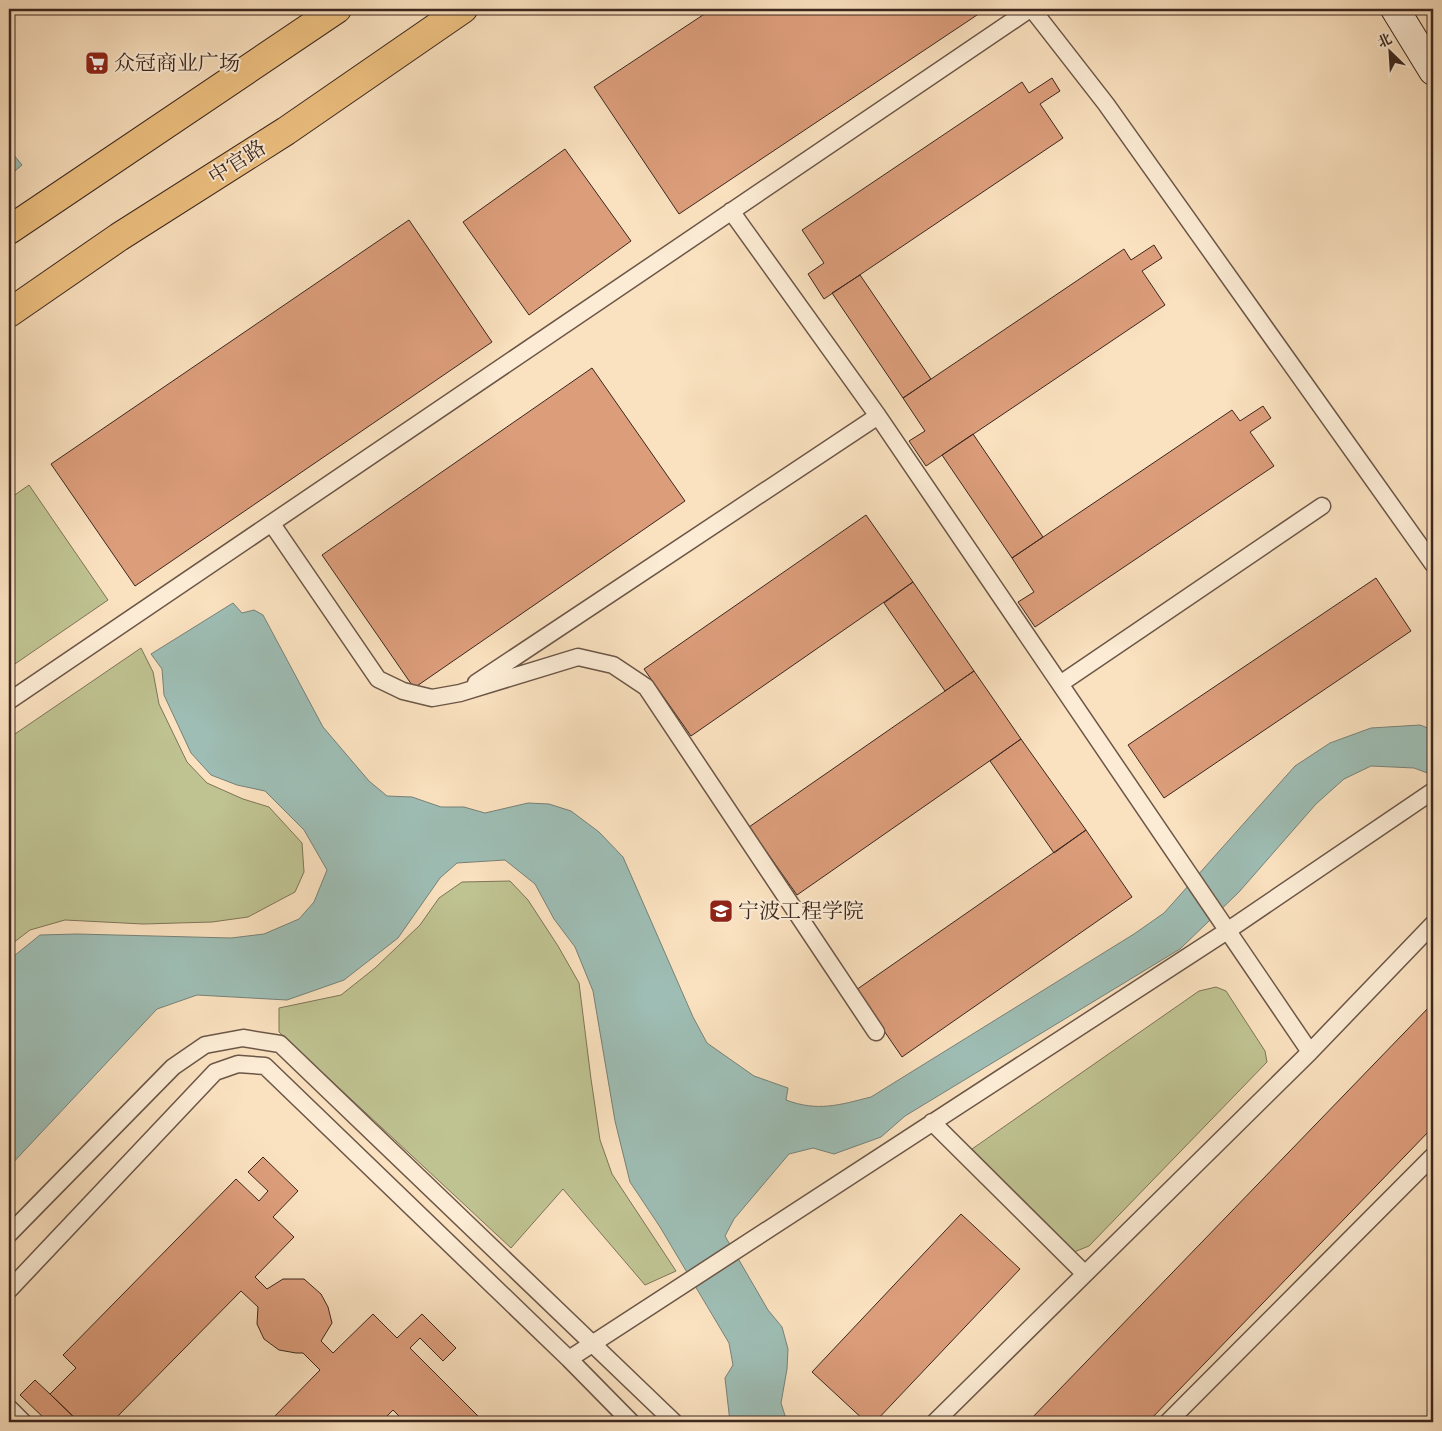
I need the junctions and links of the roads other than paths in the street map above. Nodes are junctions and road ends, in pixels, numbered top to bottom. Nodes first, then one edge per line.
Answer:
1 (337, 9) edge
2 (464, 9) edge
3 (1031, 9) edge
4 (1396, 9) edge
5 (1433, 71) edge
6 (731, 211) junction
7 (9, 230) edge
8 (9, 314) edge
9 (878, 416) junction
10 (1322, 506) dead end
11 (272, 524) junction
12 (1433, 564) edge
13 (1060, 684) junction
14 (460, 693) junction
15 (9, 701) edge
16 (1433, 791) edge
17 (1433, 924) edge
18 (1227, 931) junction
19 (876, 1032) dead end
20 (1310, 1052) junction
21 (932, 1122) junction
22 (1433, 1156) edge
23 (9, 1234) edge
24 (1085, 1274) junction
25 (9, 1290) edge
26 (593, 1343) junction
27 (569, 1359) junction
28 (9, 1408) edge
29 (23, 1422) edge
30 (631, 1422) edge
31 (674, 1422) edge
32 (935, 1422) edge
33 (1168, 1422) edge

1 - 7 main road
2 - 8 main road, 中官路
3 - 6 lane
3 - 12 lane
4 - 5 street
6 - 9 lane
6 - 11 lane
9 - 13 lane
9 - 14 lane
10 - 13 lane
11 - 14 lane
11 - 15 lane
13 - 18 lane
14 - 19 lane
16 - 18 lane
17 - 20 lane
18 - 20 lane
18 - 21 lane
20 - 24 lane
21 - 24 lane
21 - 26 lane
22 - 33 lane
23 - 26 lane
24 - 32 lane
25 - 27 lane
26 - 27 lane
26 - 31 lane
27 - 30 lane
28 - 29 lane

